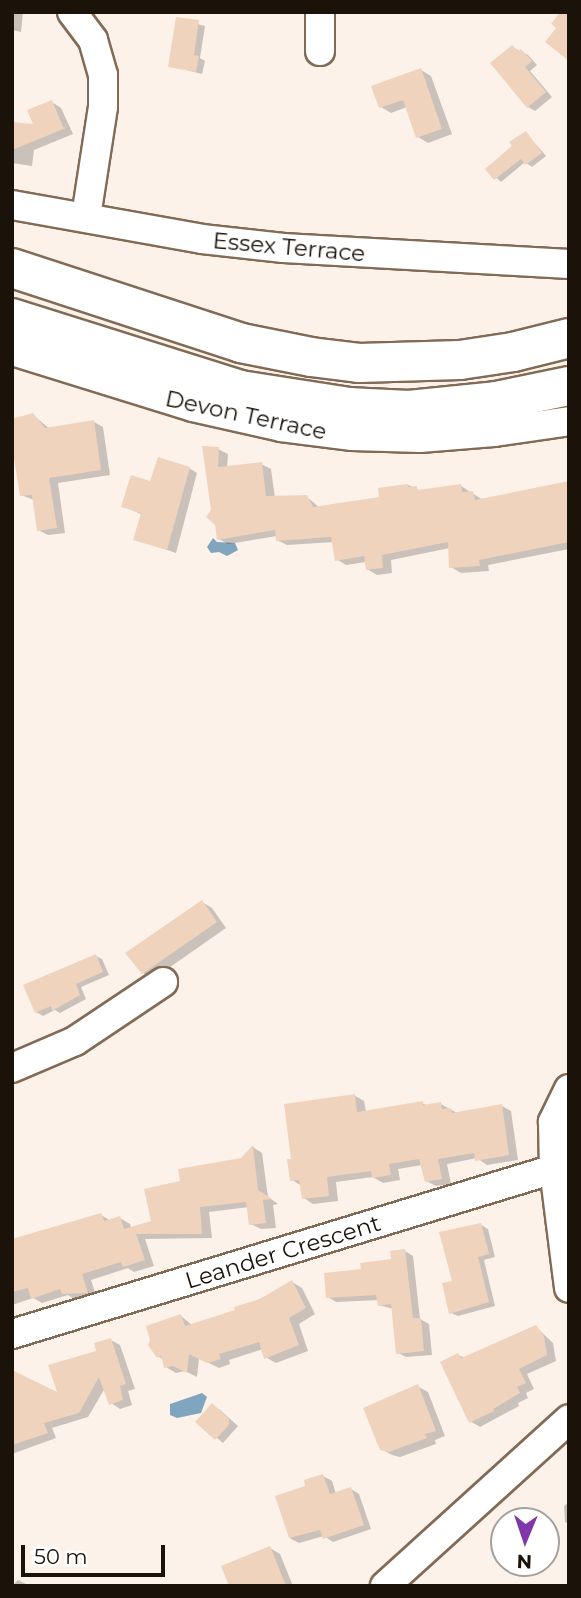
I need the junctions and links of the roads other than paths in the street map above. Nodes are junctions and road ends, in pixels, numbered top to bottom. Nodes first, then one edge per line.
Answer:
1 (72, 12) edge
2 (320, 12) edge
3 (320, 51) dead end
4 (12, 205) edge
5 (86, 217) junction
6 (569, 264) edge
7 (12, 268) edge
8 (12, 318) edge
9 (569, 338) edge
10 (12, 351) edge
11 (569, 386) edge
12 (569, 401) edge
13 (409, 410) junction
14 (569, 421) edge
15 (163, 982) dead end
16 (12, 1068) edge
17 (569, 1089) edge
18 (554, 1169) junction
19 (569, 1288) edge
20 (12, 1335) edge
21 (569, 1419) edge
22 (385, 1586) edge

1 - 5 street
2 - 3 street
4 - 5 street, Essex Terrace
5 - 6 street, Essex Terrace
7 - 9 highway
8 - 13 highway
10 - 14 street, Devon Terrace
11 - 13 highway
12 - 13 highway
15 - 16 street
17 - 18 street
18 - 19 street
18 - 20 street, Leander Crescent
21 - 22 street

